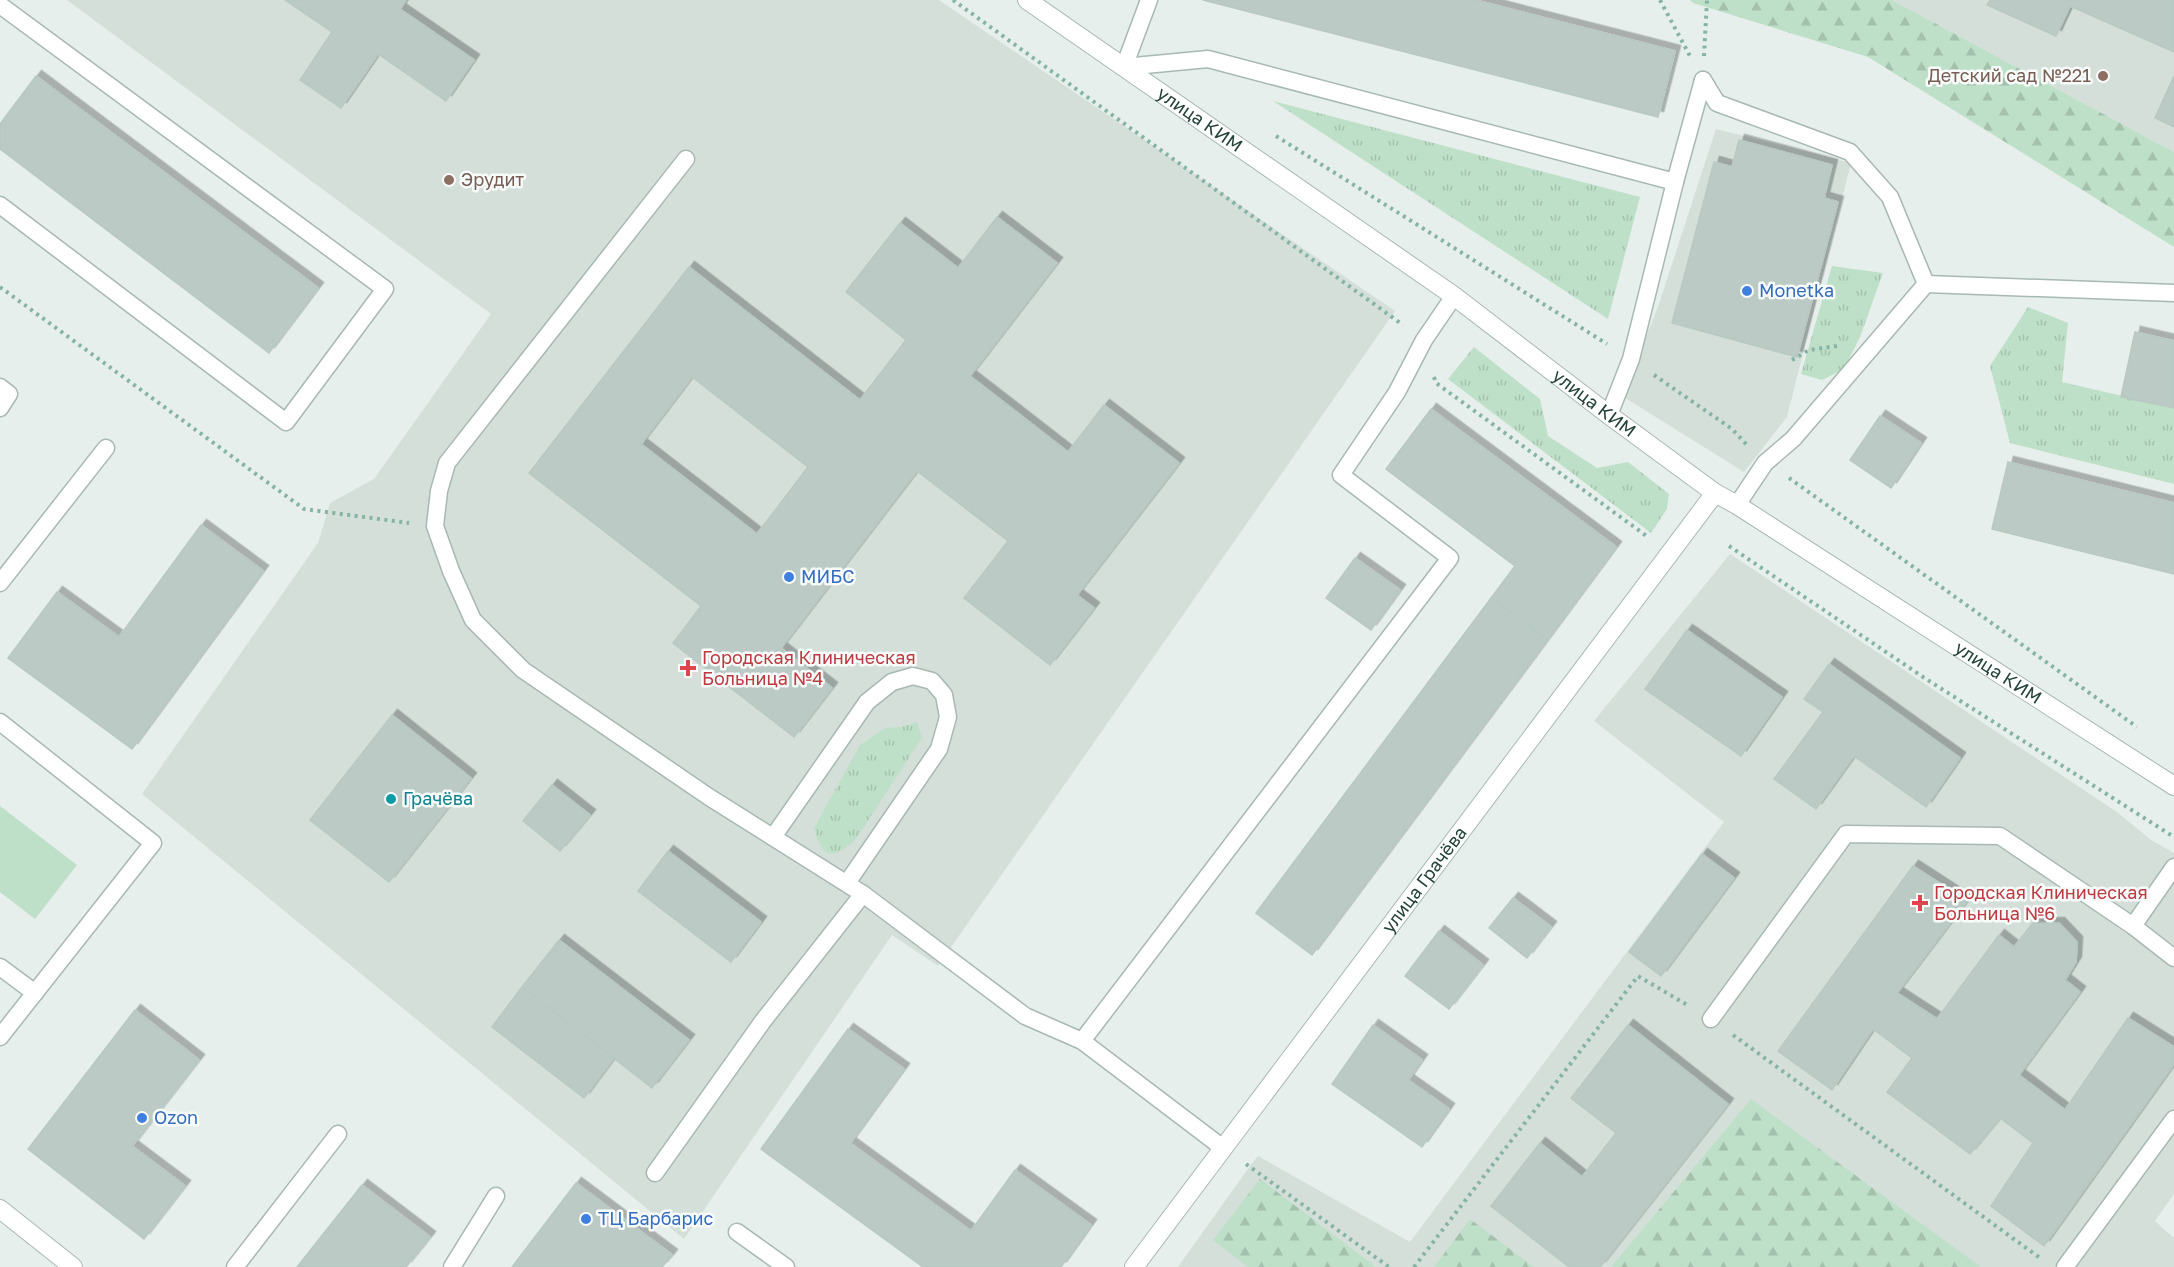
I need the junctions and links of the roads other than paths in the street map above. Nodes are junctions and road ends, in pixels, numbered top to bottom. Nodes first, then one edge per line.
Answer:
1 (1027, 0) edge
2 (1149, 0) edge
3 (0, 5) edge
4 (1124, 67) junction
5 (686, 159) dead end
6 (1675, 182) junction
7 (0, 205) edge
8 (1926, 284) junction
9 (2174, 293) edge
10 (1454, 296) junction
11 (0, 387) edge
12 (0, 408) edge
13 (1609, 415) junction
14 (106, 448) dead end
15 (1715, 493) junction
16 (1737, 505) junction
17 (0, 583) edge
18 (0, 722) edge
19 (2174, 786) edge
20 (773, 837) junction
21 (2174, 867) edge
22 (846, 883) junction
23 (863, 894) junction
24 (2133, 926) junction
25 (2174, 958) edge
26 (0, 967) edge
27 (35, 993) junction
28 (1712, 1019) road end
29 (0, 1037) edge
30 (1082, 1041) junction
31 (2174, 1119) edge
32 (338, 1134) dead end
33 (1223, 1148) junction
34 (655, 1173) dead end
35 (496, 1196) dead end
36 (0, 1209) edge
37 (737, 1232) dead end
38 (72, 1267) edge
39 (235, 1267) edge
40 (452, 1267) edge
41 (786, 1267) edge
42 (1134, 1267) edge
43 (2065, 1267) edge

1 - 4 street, улица КИМ
2 - 4 lane
3 - 7 lane
4 - 6 lane
4 - 10 street, улица КИМ
5 - 20 lane
6 - 8 lane
6 - 13 lane
8 - 9 lane
8 - 16 lane
10 - 13 street, улица КИМ
10 - 30 lane
11 - 12 lane
13 - 15 street, улица КИМ
14 - 17 lane
15 - 16 street, улица КИМ
15 - 33 street, улица Грачёва
16 - 19 street, улица КИМ
18 - 27 lane
20 - 22 lane
20 - 22 lane
21 - 24 lane
22 - 23 lane
23 - 30 lane
23 - 34 lane
24 - 25 lane
24 - 28 lane
26 - 27 lane
27 - 29 lane
30 - 33 lane
31 - 43 lane
32 - 39 lane
33 - 42 street, улица Грачёва
35 - 40 lane
36 - 38 street
37 - 41 lane

